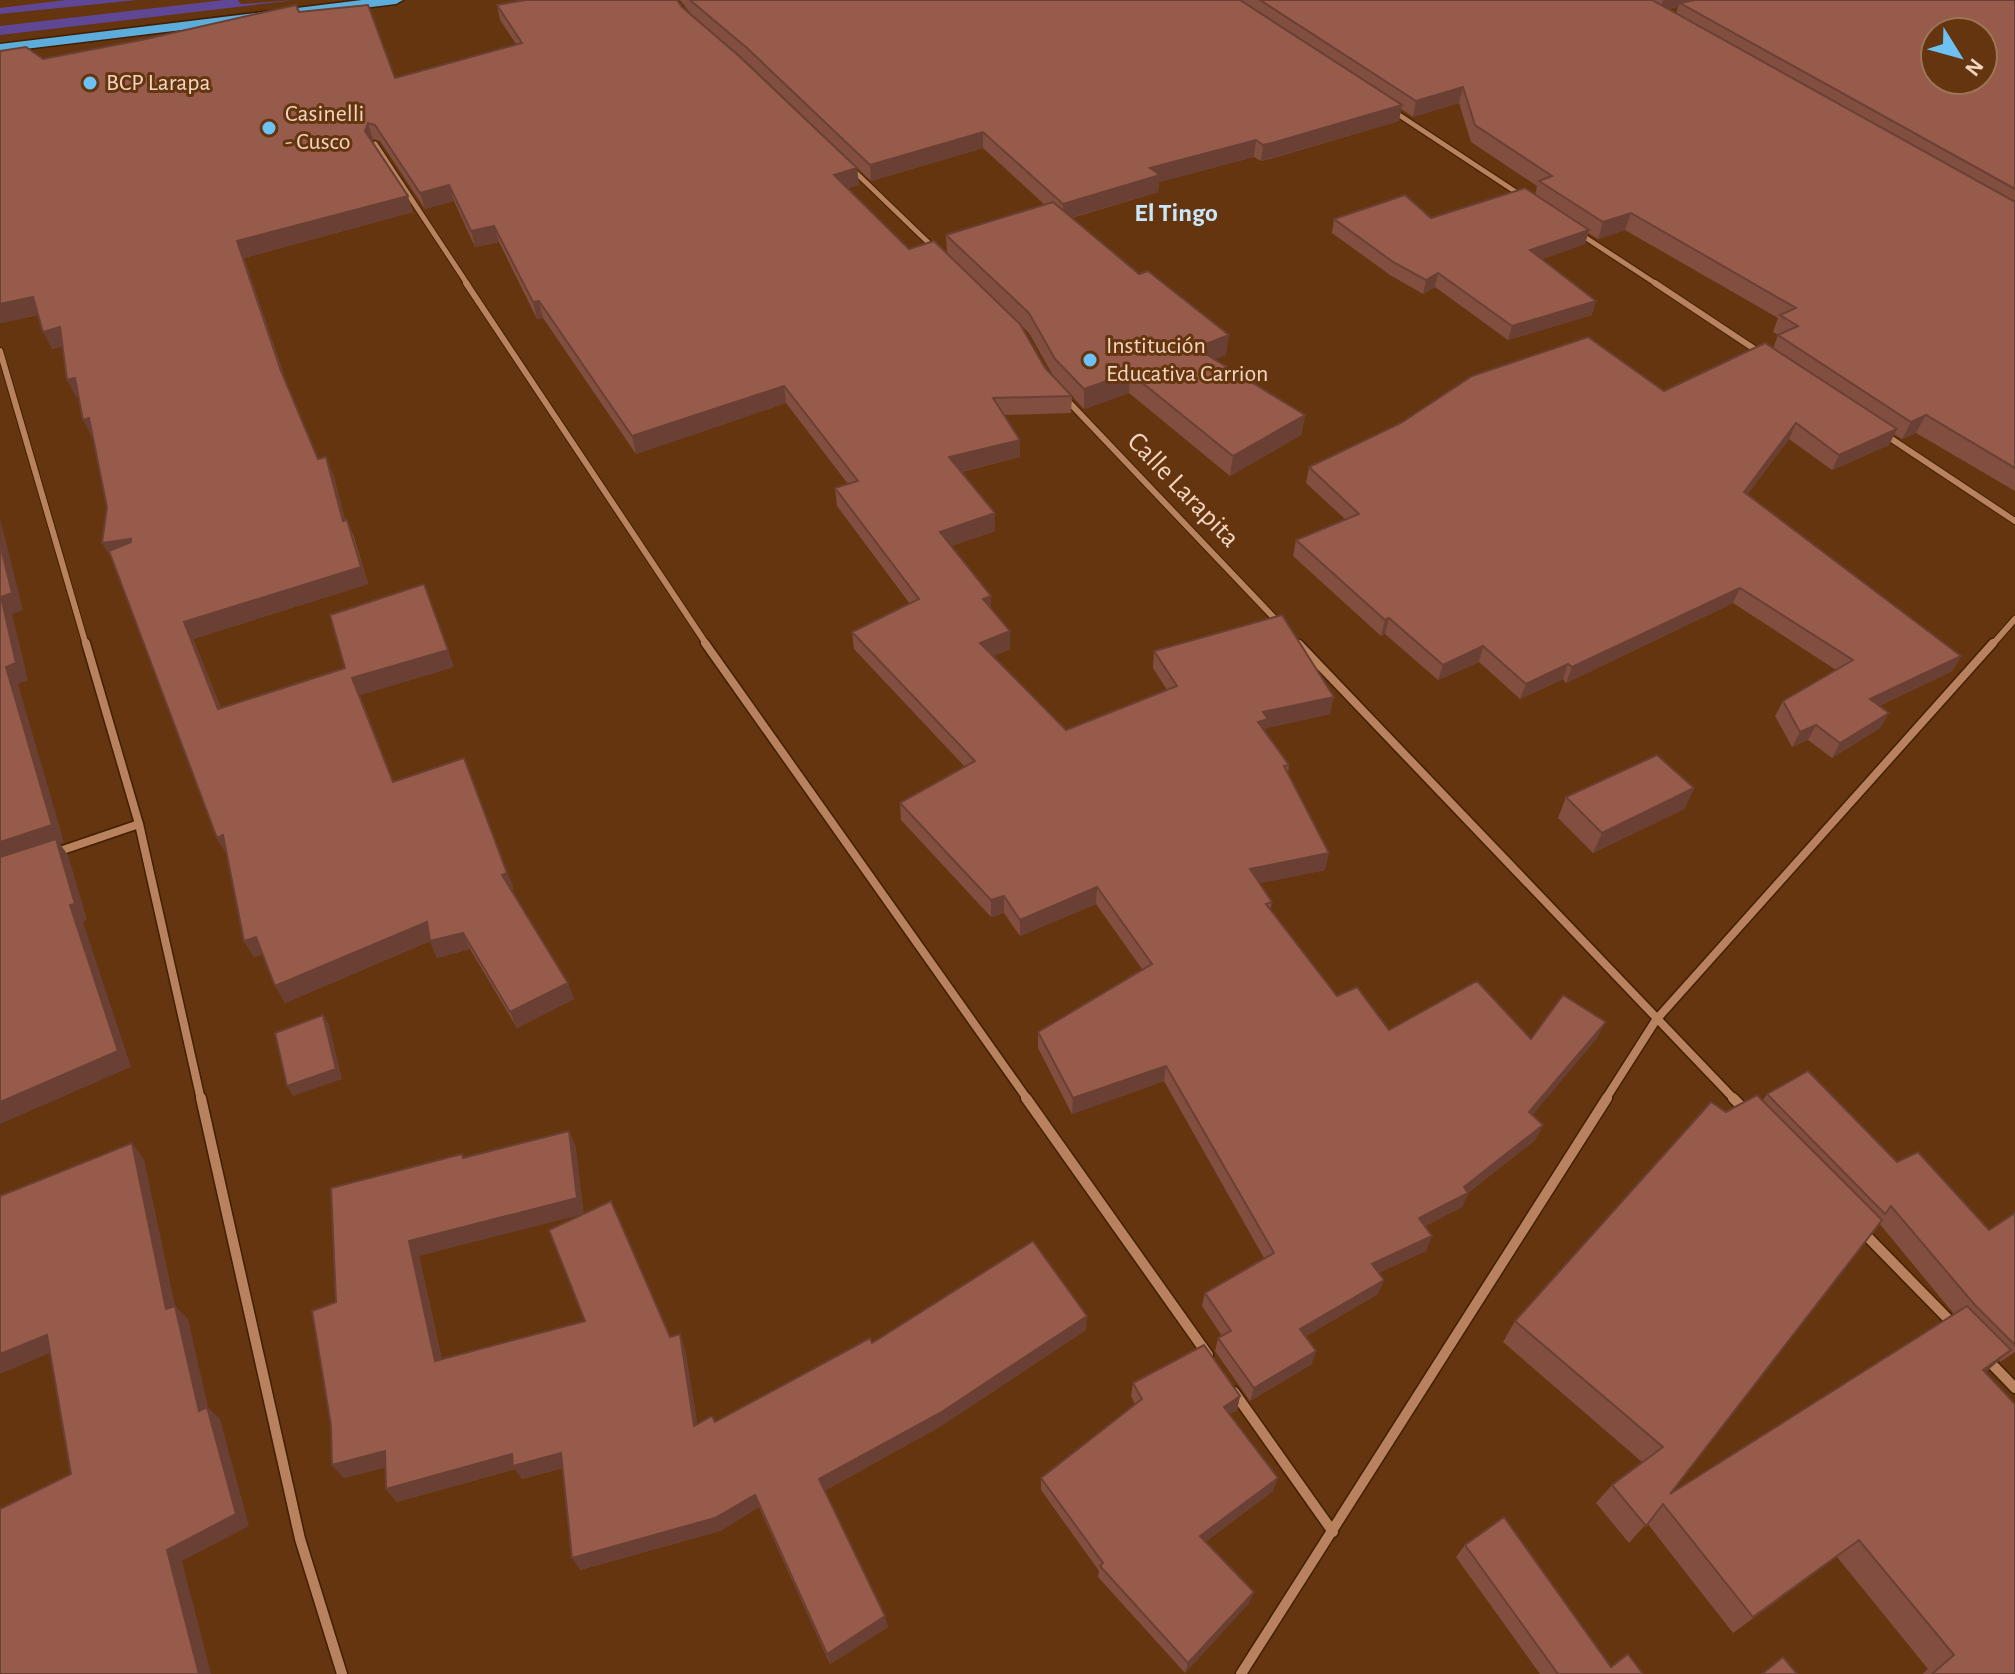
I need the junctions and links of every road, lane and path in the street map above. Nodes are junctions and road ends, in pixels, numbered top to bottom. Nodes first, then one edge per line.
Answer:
1 (396, 0) edge
2 (0, 48) edge
3 (1383, 104) edge
4 (375, 144) edge
5 (849, 166) edge
6 (1528, 200) edge
7 (1567, 226) edge
8 (940, 254) edge
9 (0, 351) edge
10 (1765, 356) edge
11 (1061, 394) edge
12 (1870, 425) edge
13 (2015, 521) edge
14 (2015, 619) edge
15 (1282, 626) edge
16 (1293, 637) edge
17 (139, 824) junction
18 (42, 857) edge
19 (1656, 1020) junction
20 (1754, 1120) edge
21 (1852, 1220) edge
22 (1961, 1332) edge
23 (1982, 1354) edge
24 (1213, 1362) edge
25 (2015, 1388) edge
26 (1232, 1389) edge
27 (1333, 1532) junction
28 (342, 1674) edge
29 (1241, 1674) edge

1 - 2 highway
3 - 6 street
4 - 24 street
5 - 8 street
7 - 10 street
9 - 17 street
11 - 15 street, Calle Larapita
12 - 13 street
14 - 19 street
16 - 19 street
17 - 18 street
17 - 28 street
19 - 20 street
19 - 27 street
21 - 22 street
23 - 25 street
26 - 27 street
27 - 29 street

